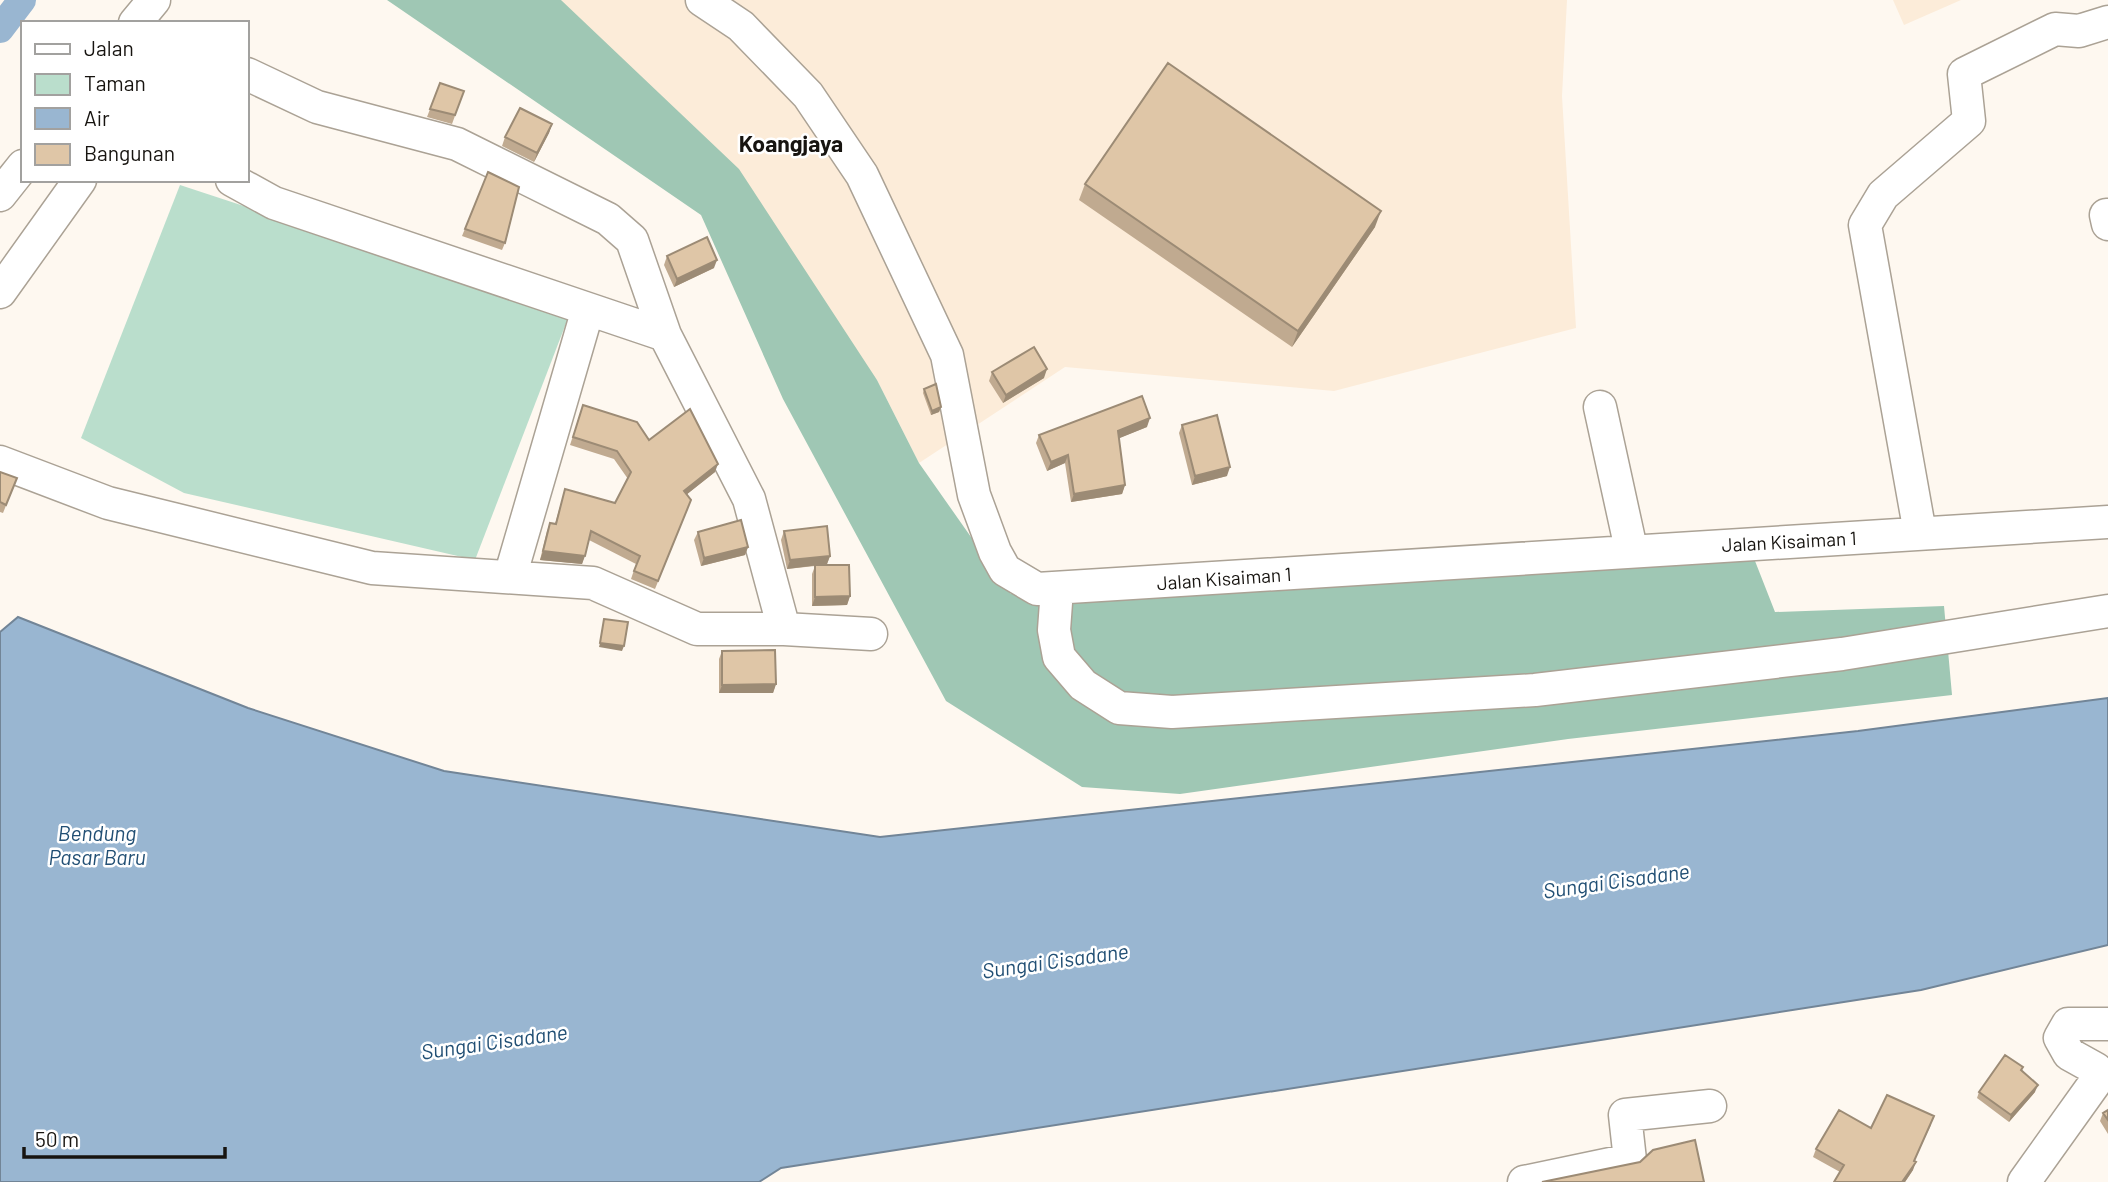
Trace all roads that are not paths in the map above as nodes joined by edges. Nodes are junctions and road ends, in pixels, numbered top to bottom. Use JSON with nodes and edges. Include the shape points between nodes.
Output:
{"nodes":[{"id":1,"x":702,"y":0,"type":"edge"},
{"id":2,"x":2108,"y":22,"type":"edge"},
{"id":3,"x":248,"y":74,"type":"edge"},
{"id":4,"x":21,"y":169,"type":"edge"},
{"id":5,"x":79,"y":182,"type":"edge"},
{"id":6,"x":236,"y":182,"type":"edge"},
{"id":7,"x":0,"y":195,"type":"edge"},
{"id":8,"x":0,"y":292,"type":"edge"},
{"id":9,"x":588,"y":309,"type":"junction"},
{"id":10,"x":665,"y":335,"type":"junction"},
{"id":11,"x":1600,"y":407,"type":"dead end"},
{"id":12,"x":0,"y":462,"type":"edge"},
{"id":13,"x":2108,"y":522,"type":"edge"},
{"id":14,"x":1920,"y":533,"type":"junction"},
{"id":15,"x":1631,"y":549,"type":"junction"},
{"id":16,"x":510,"y":577,"type":"junction"},
{"id":17,"x":1057,"y":589,"type":"junction"},
{"id":18,"x":2108,"y":611,"type":"edge"},
{"id":19,"x":784,"y":629,"type":"junction"},
{"id":20,"x":871,"y":634,"type":"dead end"},
{"id":21,"x":2108,"y":1024,"type":"edge"},
{"id":22,"x":1710,"y":1106,"type":"dead end"},
{"id":23,"x":1524,"y":1182,"type":"edge"},
{"id":24,"x":2024,"y":1182,"type":"edge"}],
"edges":[{"from":1,"to":17,"type":"street","name":"Jalan Kisaiman 1","via":[[741,26],[808,95],[862,175],[947,355],[974,495],[995,552],[1005,570],[1037,589]]},
{"from":2,"to":14,"type":"street","via":[[2079,31],[2055,29],[1964,74],[1969,121],[1883,195],[1865,226]]},
{"from":3,"to":10,"type":"street","via":[[317,107],[457,144],[608,219],[632,240]]},
{"from":4,"to":7,"type":"street"},
{"from":5,"to":8,"type":"street"},
{"from":6,"to":9,"type":"street","via":[[274,202]]},
{"from":9,"to":10,"type":"street"},
{"from":9,"to":16,"type":"street"},
{"from":10,"to":19,"type":"street","via":[[749,499]]},
{"from":11,"to":15,"type":"street"},
{"from":12,"to":16,"type":"street","via":[[108,503],[372,568]]},
{"from":13,"to":14,"type":"street","name":"Jalan Kisaiman 1"},
{"from":14,"to":15,"type":"street","name":"Jalan Kisaiman 1"},
{"from":15,"to":17,"type":"street","name":"Jalan Kisaiman 1"},
{"from":16,"to":19,"type":"street","via":[[593,583],[697,629]]},
{"from":17,"to":18,"type":"street","via":[[1054,631],[1059,657],[1083,685],[1119,708],[1172,712],[1535,690],[1842,654]]},
{"from":19,"to":20,"type":"street"},
{"from":21,"to":24,"type":"street","via":[[2068,1024],[2060,1038],[2069,1054],[2096,1069],[2097,1080]]},
{"from":22,"to":23,"type":"street","via":[[1625,1115],[1630,1160]]}]}
